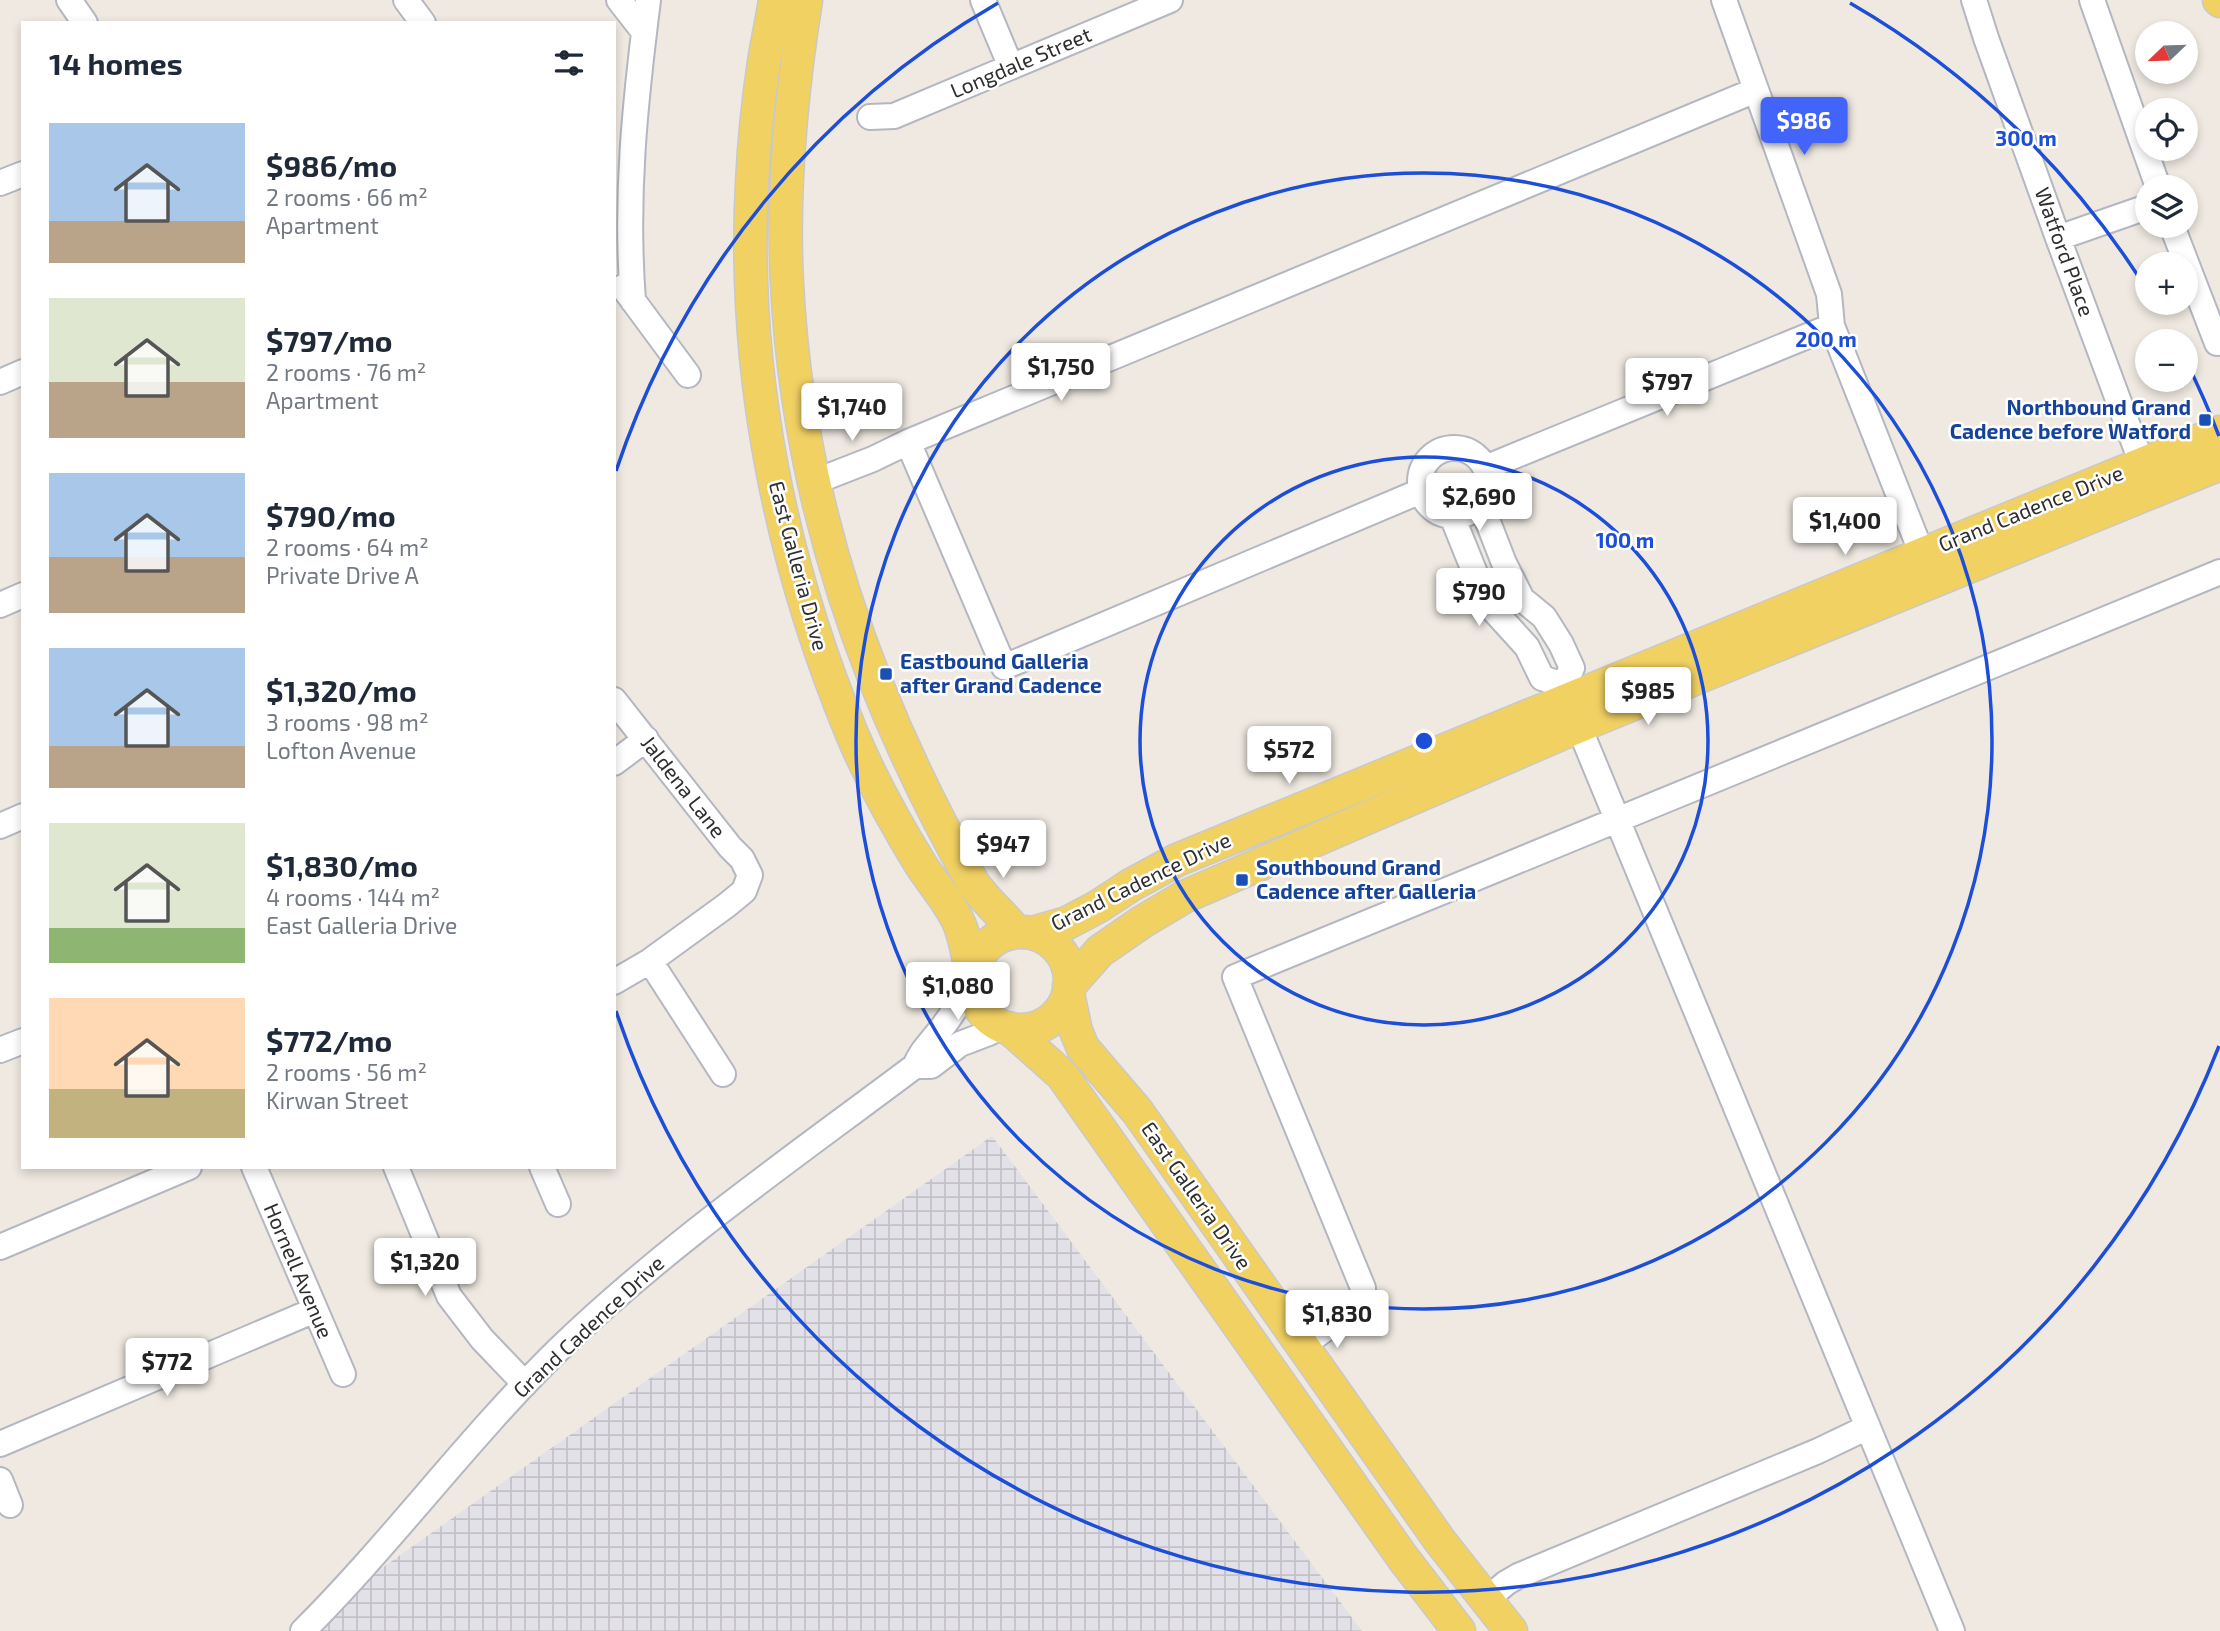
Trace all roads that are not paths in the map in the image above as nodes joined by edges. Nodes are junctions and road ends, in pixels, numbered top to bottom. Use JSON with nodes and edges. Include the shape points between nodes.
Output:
{"nodes":[{"id":1,"x":69,"y":0,"type":"edge"},
{"id":2,"x":406,"y":0,"type":"edge"},
{"id":3,"x":619,"y":0,"type":"edge"},
{"id":4,"x":648,"y":0,"type":"edge"},
{"id":5,"x":775,"y":0,"type":"edge"},
{"id":6,"x":806,"y":0,"type":"edge"},
{"id":7,"x":983,"y":0,"type":"edge"},
{"id":8,"x":1170,"y":0,"type":"edge"},
{"id":9,"x":1724,"y":0,"type":"edge"},
{"id":10,"x":1974,"y":0,"type":"edge"},
{"id":11,"x":2092,"y":0,"type":"edge"},
{"id":12,"x":84,"y":21,"type":"edge"},
{"id":13,"x":422,"y":21,"type":"edge"},
{"id":14,"x":644,"y":32,"type":"junction"},
{"id":15,"x":1011,"y":67,"type":"junction"},
{"id":16,"x":1756,"y":90,"type":"junction"},
{"id":17,"x":870,"y":117,"type":"dead end"},
{"id":18,"x":21,"y":175,"type":"edge"},
{"id":19,"x":2154,"y":175,"type":"edge"},
{"id":20,"x":0,"y":183,"type":"edge"},
{"id":21,"x":2135,"y":211,"type":"edge"},
{"id":22,"x":2058,"y":238,"type":"junction"},
{"id":23,"x":2177,"y":238,"type":"edge"},
{"id":24,"x":616,"y":279,"type":"edge"},
{"id":25,"x":633,"y":301,"type":"junction"},
{"id":26,"x":1832,"y":326,"type":"junction"},
{"id":27,"x":2217,"y":342,"type":"dead end"},
{"id":28,"x":21,"y":373,"type":"edge"},
{"id":29,"x":688,"y":374,"type":"dead end"},
{"id":30,"x":0,"y":382,"type":"edge"},
{"id":31,"x":2220,"y":432,"type":"edge"},
{"id":32,"x":908,"y":442,"type":"junction"},
{"id":33,"x":2142,"y":464,"type":"junction"},
{"id":34,"x":2220,"y":464,"type":"edge"},
{"id":35,"x":1485,"y":468,"type":"junction"},
{"id":36,"x":814,"y":482,"type":"junction"},
{"id":37,"x":1421,"y":491,"type":"junction"},
{"id":38,"x":1481,"y":503,"type":"junction"},
{"id":39,"x":1452,"y":516,"type":"junction"},
{"id":40,"x":1922,"y":554,"type":"junction"},
{"id":41,"x":1504,"y":563,"type":"junction"},
{"id":42,"x":2220,"y":572,"type":"edge"},
{"id":43,"x":1475,"y":575,"type":"junction"},
{"id":44,"x":21,"y":596,"type":"edge"},
{"id":45,"x":0,"y":605,"type":"edge"},
{"id":46,"x":616,"y":702,"type":"edge"},
{"id":47,"x":1570,"y":704,"type":"junction"},
{"id":48,"x":646,"y":738,"type":"junction"},
{"id":49,"x":616,"y":761,"type":"edge"},
{"id":50,"x":21,"y":817,"type":"edge"},
{"id":51,"x":1618,"y":820,"type":"junction"},
{"id":52,"x":0,"y":826,"type":"edge"},
{"id":53,"x":1024,"y":932,"type":"junction"},
{"id":54,"x":650,"y":961,"type":"junction"},
{"id":55,"x":972,"y":977,"type":"junction"},
{"id":56,"x":616,"y":981,"type":"edge"},
{"id":57,"x":1069,"y":990,"type":"junction"},
{"id":58,"x":1005,"y":1027,"type":"junction"},
{"id":59,"x":21,"y":1042,"type":"edge"},
{"id":60,"x":0,"y":1050,"type":"edge"},
{"id":61,"x":915,"y":1066,"type":"junction"},
{"id":62,"x":723,"y":1074,"type":"dead end"},
{"id":63,"x":184,"y":1169,"type":"edge"},
{"id":64,"x":255,"y":1169,"type":"edge"},
{"id":65,"x":397,"y":1169,"type":"edge"},
{"id":66,"x":543,"y":1169,"type":"edge"},
{"id":67,"x":558,"y":1204,"type":"dead end"},
{"id":68,"x":0,"y":1247,"type":"edge"},
{"id":69,"x":316,"y":1310,"type":"junction"},
{"id":70,"x":1302,"y":1346,"type":"junction"},
{"id":71,"x":343,"y":1374,"type":"dead end"},
{"id":72,"x":525,"y":1384,"type":"junction"},
{"id":73,"x":1868,"y":1427,"type":"junction"},
{"id":74,"x":0,"y":1444,"type":"edge"},
{"id":75,"x":0,"y":1480,"type":"edge"},
{"id":76,"x":10,"y":1505,"type":"dead end"},
{"id":77,"x":1485,"y":1601,"type":"junction"},
{"id":78,"x":303,"y":1631,"type":"edge"},
{"id":79,"x":1459,"y":1631,"type":"edge"},
{"id":80,"x":1510,"y":1631,"type":"edge"},
{"id":81,"x":1952,"y":1631,"type":"edge"}],
"edges":[{"from":1,"to":12,"type":"street"},
{"from":2,"to":13,"type":"street"},
{"from":3,"to":14,"type":"street"},
{"from":4,"to":14,"type":"street"},
{"from":5,"to":55,"type":"main road","name":"East Galleria Drive","via":[[755,142],[751,283],[756,365],[777,496],[806,607],[857,747],[902,836],[957,918]]},
{"from":6,"to":36,"type":"main road","name":"East Galleria Drive","via":[[791,116],[786,245],[800,409]]},
{"from":7,"to":15,"type":"street"},
{"from":8,"to":15,"type":"street","name":"Longdale Street"},
{"from":9,"to":16,"type":"street"},
{"from":10,"to":22,"type":"street","name":"Watford Place"},
{"from":11,"to":19,"type":"street"},
{"from":14,"to":25,"type":"street","via":[[631,156]]},
{"from":15,"to":17,"type":"street","name":"Longdale Street","via":[[894,116]]},
{"from":16,"to":26,"type":"street","via":[[1829,294]]},
{"from":16,"to":32,"type":"street"},
{"from":18,"to":20,"type":"street"},
{"from":21,"to":22,"type":"street"},
{"from":22,"to":33,"type":"street","name":"Watford Place"},
{"from":23,"to":27,"type":"street"},
{"from":24,"to":25,"type":"street"},
{"from":25,"to":29,"type":"street"},
{"from":26,"to":35,"type":"street"},
{"from":26,"to":40,"type":"street"},
{"from":28,"to":30,"type":"street"},
{"from":31,"to":33,"type":"main road","name":"Grand Cadence Drive"},
{"from":32,"to":36,"type":"street"},
{"from":32,"to":37,"type":"street","via":[[1003,667]]},
{"from":33,"to":40,"type":"main road","name":"Grand Cadence Drive"},
{"from":34,"to":47,"type":"main road","name":"Grand Cadence Drive"},
{"from":35,"to":37,"type":"street","via":[[1473,453],[1450,447],[1429,458],[1422,468]]},
{"from":35,"to":38,"type":"street","via":[[1488,484]]},
{"from":36,"to":53,"type":"main road","name":"East Galleria Drive","via":[[846,604],[881,700],[968,875],[981,895]]},
{"from":37,"to":39,"type":"street","via":[[1433,509]]},
{"from":38,"to":39,"type":"street","via":[[1473,511]]},
{"from":38,"to":41,"type":"street"},
{"from":39,"to":43,"type":"street"},
{"from":40,"to":47,"type":"main road","name":"Grand Cadence Drive"},
{"from":41,"to":43,"type":"street"},
{"from":41,"to":47,"type":"street","via":[[1522,598],[1544,617],[1561,643],[1572,668]]},
{"from":42,"to":51,"type":"street"},
{"from":43,"to":47,"type":"street","via":[[1488,603],[1527,647],[1542,678]]},
{"from":44,"to":45,"type":"street"},
{"from":46,"to":48,"type":"street","name":"Jaldena Lane"},
{"from":47,"to":51,"type":"street"},
{"from":47,"to":53,"type":"main road","name":"Grand Cadence Drive","via":[[1177,860],[1067,923]]},
{"from":47,"to":57,"type":"main road","name":"Grand Cadence Drive","via":[[1184,897],[1100,951]]},
{"from":48,"to":49,"type":"street"},
{"from":48,"to":54,"type":"street","name":"Jaldena Lane","via":[[750,875],[744,891]]},
{"from":50,"to":52,"type":"street"},
{"from":51,"to":70,"type":"street","via":[[1235,977],[1363,1288],[1355,1307]]},
{"from":51,"to":73,"type":"street"},
{"from":53,"to":55,"type":"main road","via":[[1001,935],[987,944],[977,957]]},
{"from":53,"to":57,"type":"main road","via":[[1045,938],[1065,958]]},
{"from":54,"to":56,"type":"street"},
{"from":54,"to":62,"type":"street"},
{"from":55,"to":58,"type":"main road","via":[[979,1007]]},
{"from":55,"to":61,"type":"street","name":"Grand Cadence Drive","via":[[956,1009],[920,1053]]},
{"from":57,"to":58,"type":"main road","via":[[1052,1019],[1024,1030]]},
{"from":57,"to":70,"type":"main road","name":"East Galleria Drive","via":[[1076,1031],[1088,1054],[1138,1111]]},
{"from":58,"to":61,"type":"street","name":"Grand Cadence Drive","via":[[960,1044],[930,1066]]},
{"from":58,"to":79,"type":"main road","name":"East Galleria Drive","via":[[1062,1075]]},
{"from":59,"to":60,"type":"street"},
{"from":61,"to":72,"type":"street","name":"Grand Cadence Drive","via":[[672,1249]]},
{"from":63,"to":68,"type":"street"},
{"from":64,"to":69,"type":"street","name":"Hornell Avenue"},
{"from":65,"to":72,"type":"street","via":[[449,1296]]},
{"from":66,"to":67,"type":"street"},
{"from":69,"to":71,"type":"street","name":"Hornell Avenue"},
{"from":69,"to":74,"type":"street"},
{"from":70,"to":77,"type":"main road","name":"East Galleria Drive"},
{"from":72,"to":78,"type":"street","name":"Grand Cadence Drive"},
{"from":73,"to":77,"type":"street","via":[[1518,1576]]},
{"from":73,"to":81,"type":"street"},
{"from":75,"to":76,"type":"street"},
{"from":77,"to":80,"type":"main road","name":"East Galleria Drive"}]}
